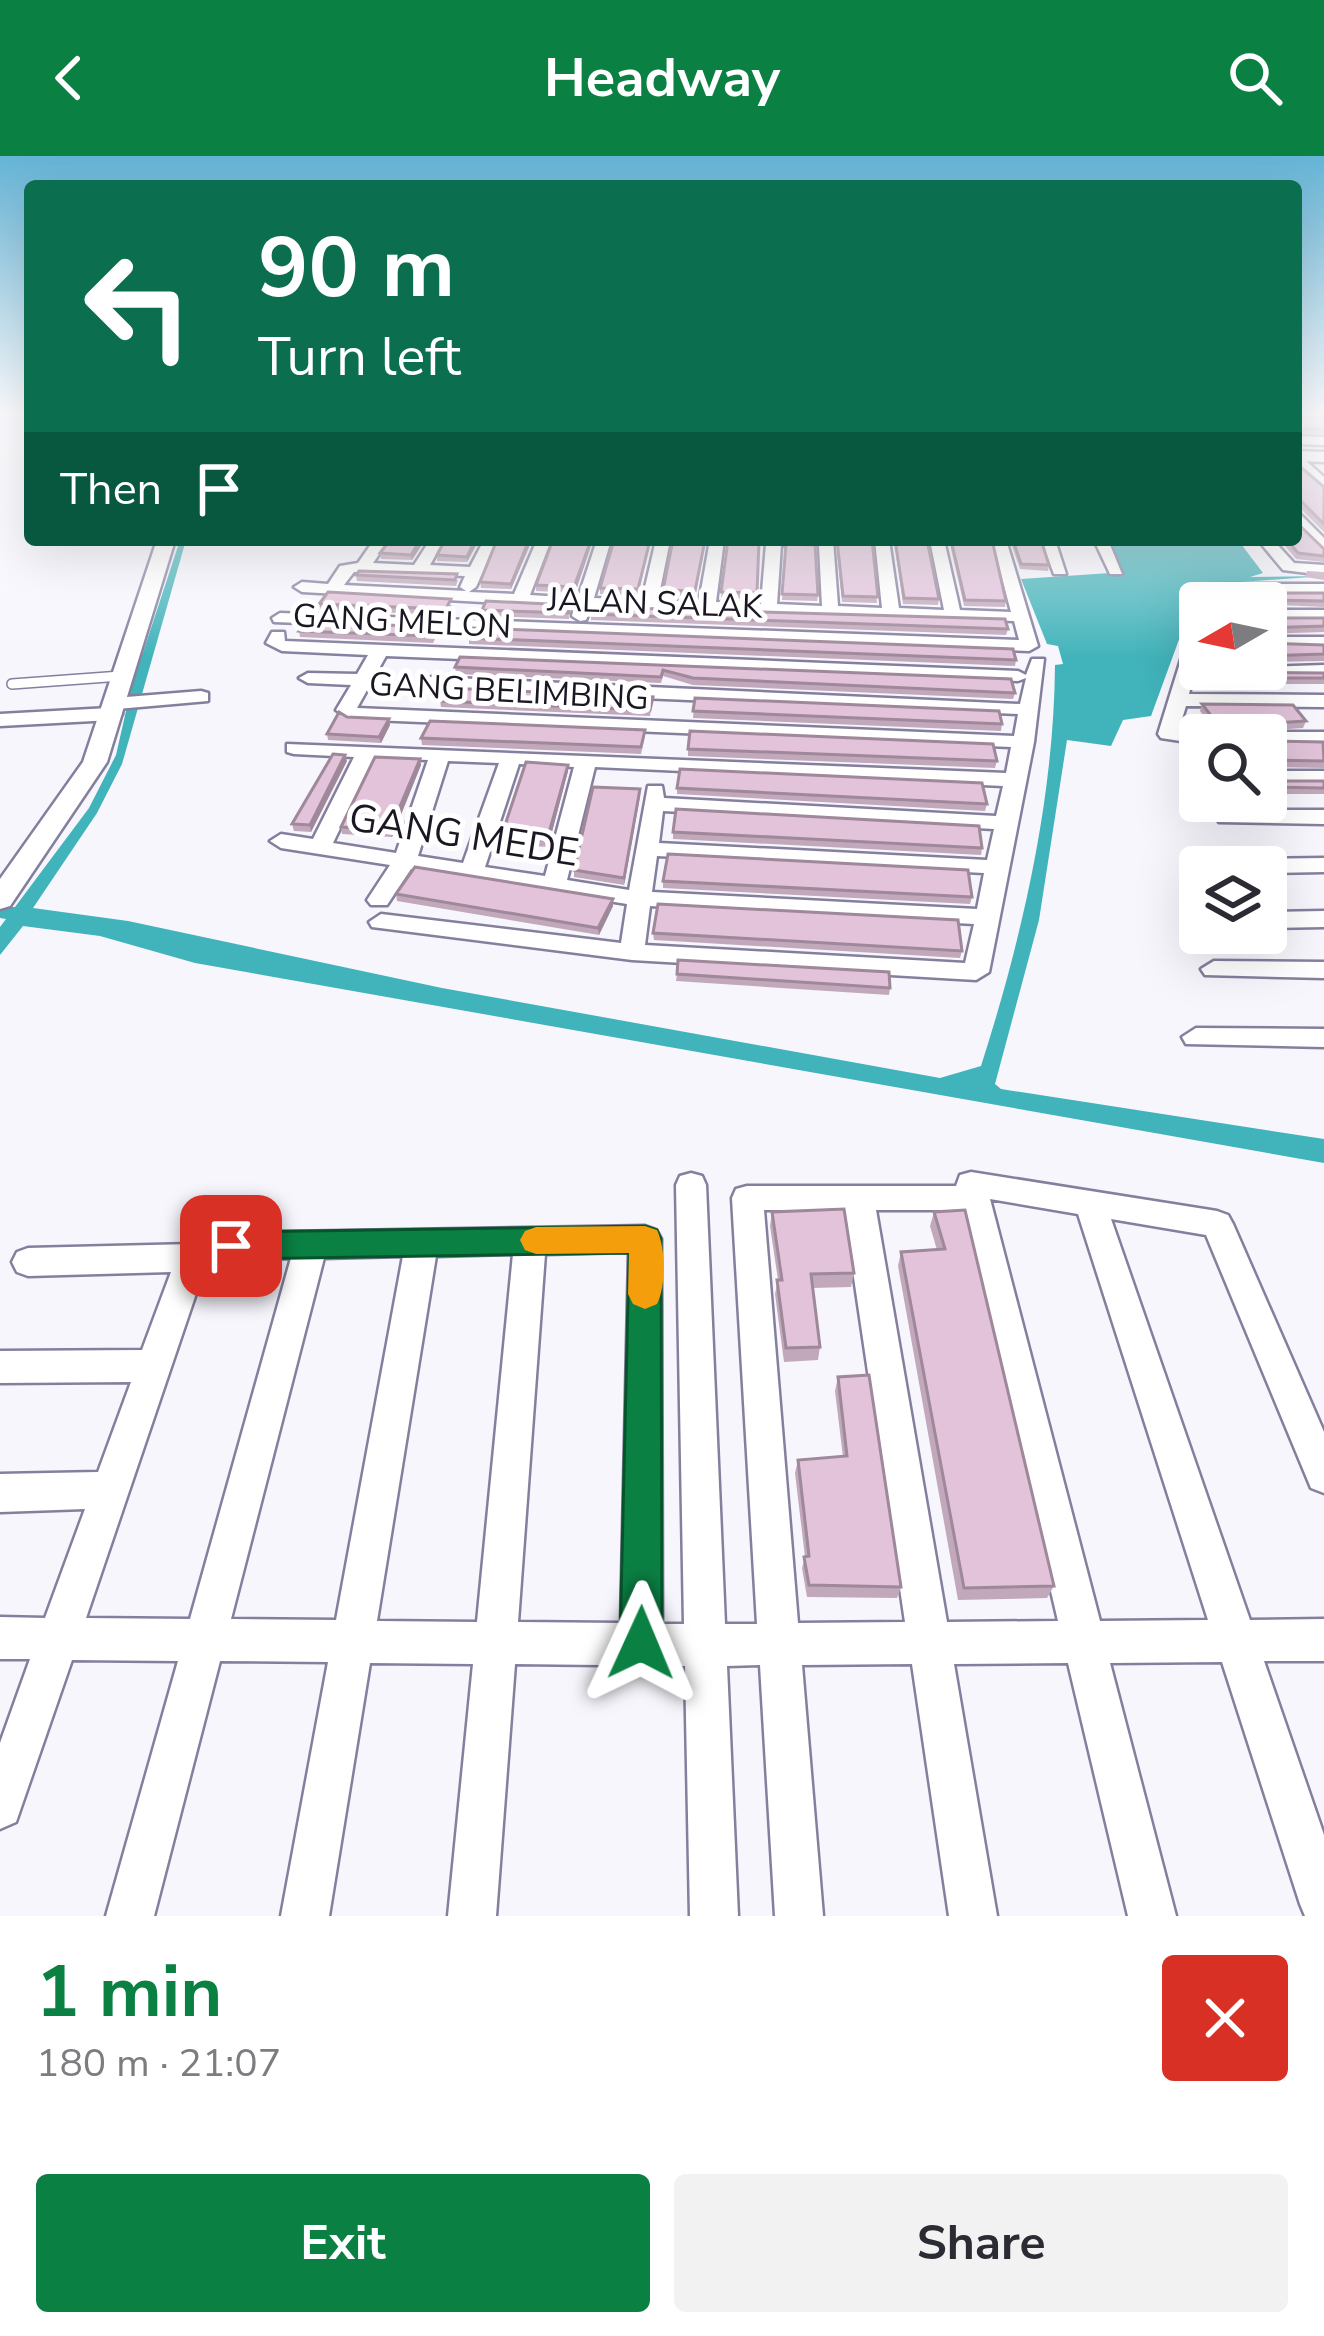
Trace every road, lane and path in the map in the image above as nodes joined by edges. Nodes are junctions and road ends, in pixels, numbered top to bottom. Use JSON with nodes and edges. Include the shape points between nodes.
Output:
{"nodes":[{"id":1,"x":1302,"y":521,"type":"edge"},
{"id":2,"x":164,"y":546,"type":"edge"},
{"id":3,"x":378,"y":546,"type":"edge"},
{"id":4,"x":433,"y":546,"type":"edge"},
{"id":5,"x":488,"y":546,"type":"edge"},
{"id":6,"x":542,"y":546,"type":"edge"},
{"id":7,"x":602,"y":546,"type":"edge"},
{"id":8,"x":662,"y":546,"type":"edge"},
{"id":9,"x":715,"y":546,"type":"edge"},
{"id":10,"x":772,"y":546,"type":"edge"},
{"id":11,"x":826,"y":546,"type":"edge"},
{"id":12,"x":882,"y":546,"type":"edge"},
{"id":13,"x":938,"y":546,"type":"edge"},
{"id":14,"x":1001,"y":546,"type":"edge"},
{"id":15,"x":1050,"y":546,"type":"edge"},
{"id":16,"x":1104,"y":546,"type":"edge"},
{"id":17,"x":1270,"y":546,"type":"edge"},
{"id":18,"x":1324,"y":547,"type":"edge"},
{"id":19,"x":363,"y":567,"type":"junction"},
{"id":20,"x":419,"y":570,"type":"junction"},
{"id":21,"x":1324,"y":570,"type":"edge"},
{"id":22,"x":1060,"y":571,"type":"dead end"},
{"id":23,"x":1116,"y":571,"type":"dead end"},
{"id":24,"x":476,"y":572,"type":"junction"},
{"id":25,"x":302,"y":587,"type":"dead end"},
{"id":26,"x":333,"y":589,"type":"junction"},
{"id":27,"x":1287,"y":589,"type":"edge"},
{"id":28,"x":1324,"y":589,"type":"edge"},
{"id":29,"x":464,"y":596,"type":"junction"},
{"id":30,"x":520,"y":600,"type":"junction"},
{"id":31,"x":584,"y":603,"type":"junction"},
{"id":32,"x":649,"y":605,"type":"junction"},
{"id":33,"x":707,"y":606,"type":"junction"},
{"id":34,"x":769,"y":608,"type":"junction"},
{"id":35,"x":830,"y":609,"type":"junction"},
{"id":36,"x":891,"y":612,"type":"junction"},
{"id":37,"x":953,"y":615,"type":"junction"},
{"id":38,"x":1287,"y":615,"type":"edge"},
{"id":39,"x":1324,"y":615,"type":"edge"},
{"id":40,"x":1011,"y":617,"type":"dead end"},
{"id":41,"x":279,"y":627,"type":"joint"},
{"id":42,"x":576,"y":630,"type":"junction"},
{"id":43,"x":683,"y":634,"type":"junction"},
{"id":44,"x":1287,"y":642,"type":"edge"},
{"id":45,"x":1324,"y":642,"type":"edge"},
{"id":46,"x":448,"y":646,"type":"junction"},
{"id":47,"x":380,"y":650,"type":"junction"},
{"id":48,"x":1034,"y":654,"type":"junction"},
{"id":49,"x":677,"y":663,"type":"junction"},
{"id":50,"x":1287,"y":670,"type":"edge"},
{"id":51,"x":1324,"y":670,"type":"edge"},
{"id":52,"x":121,"y":676,"type":"junction"},
{"id":53,"x":1018,"y":676,"type":"dead end"},
{"id":54,"x":308,"y":678,"type":"dead end"},
{"id":55,"x":363,"y":680,"type":"junction"},
{"id":56,"x":430,"y":683,"type":"junction"},
{"id":57,"x":11,"y":684,"type":"dead end"},
{"id":58,"x":1183,"y":690,"type":"edge"},
{"id":59,"x":672,"y":694,"type":"junction"},
{"id":60,"x":201,"y":697,"type":"dead end"},
{"id":61,"x":1180,"y":700,"type":"junction"},
{"id":62,"x":1324,"y":701,"type":"edge"},
{"id":63,"x":116,"y":707,"type":"junction"},
{"id":64,"x":1017,"y":709,"type":"dead end"},
{"id":65,"x":415,"y":715,"type":"junction"},
{"id":66,"x":0,"y":720,"type":"edge"},
{"id":67,"x":666,"y":727,"type":"junction"},
{"id":68,"x":1179,"y":735,"type":"edge"},
{"id":69,"x":1287,"y":738,"type":"edge"},
{"id":70,"x":1324,"y":738,"type":"edge"},
{"id":71,"x":1024,"y":742,"type":"junction"},
{"id":72,"x":293,"y":748,"type":"dead end"},
{"id":73,"x":368,"y":751,"type":"junction"},
{"id":74,"x":396,"y":752,"type":"junction"},
{"id":75,"x":440,"y":754,"type":"junction"},
{"id":76,"x":511,"y":758,"type":"junction"},
{"id":77,"x":586,"y":761,"type":"junction"},
{"id":78,"x":660,"y":765,"type":"junction"},
{"id":79,"x":1287,"y":777,"type":"edge"},
{"id":80,"x":1324,"y":777,"type":"edge"},
{"id":81,"x":1016,"y":780,"type":"junction"},
{"id":82,"x":653,"y":804,"type":"junction"},
{"id":83,"x":1287,"y":817,"type":"edge"},
{"id":84,"x":1324,"y":817,"type":"edge"},
{"id":85,"x":1004,"y":823,"type":"junction"},
{"id":86,"x":281,"y":841,"type":"dead end"},
{"id":87,"x":320,"y":847,"type":"junction"},
{"id":88,"x":645,"y":849,"type":"junction"},
{"id":89,"x":405,"y":860,"type":"junction"},
{"id":90,"x":1287,"y":865,"type":"edge"},
{"id":91,"x":1324,"y":865,"type":"edge"},
{"id":92,"x":997,"y":867,"type":"junction"},
{"id":93,"x":472,"y":872,"type":"junction"},
{"id":94,"x":554,"y":885,"type":"junction"},
{"id":95,"x":636,"y":898,"type":"junction"},
{"id":96,"x":0,"y":900,"type":"edge"},
{"id":97,"x":985,"y":917,"type":"junction"},
{"id":98,"x":1324,"y":919,"type":"edge"},
{"id":99,"x":1287,"y":920,"type":"edge"},
{"id":100,"x":632,"y":952,"type":"junction"},
{"id":101,"x":1214,"y":969,"type":"dead end"},
{"id":102,"x":1324,"y":970,"type":"edge"},
{"id":103,"x":1196,"y":1037,"type":"dead end"},
{"id":104,"x":1324,"y":1038,"type":"edge"},
{"id":105,"x":691,"y":1185,"type":"dead end"},
{"id":106,"x":858,"y":1198,"type":"junction"},
{"id":107,"x":975,"y":1198,"type":"junction"},
{"id":108,"x":1090,"y":1204,"type":"junction"},
{"id":109,"x":530,"y":1240,"type":"junction"},
{"id":110,"x":422,"y":1242,"type":"junction"},
{"id":111,"x":311,"y":1245,"type":"junction"},
{"id":112,"x":192,"y":1258,"type":"junction"},
{"id":113,"x":28,"y":1262,"type":"dead end"},
{"id":114,"x":154,"y":1366,"type":"junction"},
{"id":115,"x":0,"y":1367,"type":"edge"},
{"id":116,"x":1324,"y":1475,"type":"edge"},
{"id":117,"x":110,"y":1490,"type":"junction"},
{"id":118,"x":0,"y":1492,"type":"edge"},
{"id":119,"x":0,"y":1638,"type":"edge"},
{"id":120,"x":58,"y":1639,"type":"junction"},
{"id":121,"x":205,"y":1640,"type":"junction"},
{"id":122,"x":352,"y":1640,"type":"junction"},
{"id":123,"x":1324,"y":1640,"type":"edge"},
{"id":124,"x":1236,"y":1641,"type":"junction"},
{"id":125,"x":494,"y":1642,"type":"junction"},
{"id":126,"x":1084,"y":1642,"type":"junction"},
{"id":127,"x":641,"y":1643,"type":"junction"},
{"id":128,"x":929,"y":1643,"type":"junction"},
{"id":129,"x":781,"y":1644,"type":"junction"},
{"id":130,"x":706,"y":1645,"type":"junction"},
{"id":131,"x":0,"y":1806,"type":"edge"},
{"id":132,"x":1324,"y":1904,"type":"edge"},
{"id":133,"x":130,"y":1916,"type":"edge"},
{"id":134,"x":304,"y":1916,"type":"edge"},
{"id":135,"x":472,"y":1916,"type":"edge"},
{"id":136,"x":714,"y":1916,"type":"edge"},
{"id":137,"x":800,"y":1916,"type":"edge"},
{"id":138,"x":973,"y":1916,"type":"edge"},
{"id":139,"x":1152,"y":1916,"type":"edge"}],
"edges":[{"from":1,"to":18,"type":"street"},
{"from":2,"to":52,"type":"street"},
{"from":3,"to":19,"type":"street"},
{"from":4,"to":20,"type":"street"},
{"from":5,"to":24,"type":"street"},
{"from":6,"to":30,"type":"street"},
{"from":7,"to":31,"type":"street"},
{"from":8,"to":32,"type":"street"},
{"from":9,"to":33,"type":"street"},
{"from":10,"to":34,"type":"street"},
{"from":11,"to":35,"type":"street"},
{"from":12,"to":36,"type":"street"},
{"from":13,"to":37,"type":"street"},
{"from":14,"to":48,"type":"street"},
{"from":15,"to":22,"type":"street"},
{"from":16,"to":23,"type":"street"},
{"from":17,"to":21,"type":"street","via":[[1288,567]]},
{"from":19,"to":20,"type":"street"},
{"from":19,"to":26,"type":"street","via":[[346,569]]},
{"from":20,"to":24,"type":"street"},
{"from":24,"to":29,"type":"street"},
{"from":25,"to":26,"type":"street"},
{"from":26,"to":29,"type":"street"},
{"from":27,"to":28,"type":"street"},
{"from":29,"to":30,"type":"street"},
{"from":30,"to":31,"type":"street"},
{"from":31,"to":32,"type":"street"},
{"from":31,"to":42,"type":"street"},
{"from":32,"to":33,"type":"street"},
{"from":33,"to":34,"type":"street"},
{"from":34,"to":35,"type":"street"},
{"from":35,"to":36,"type":"street"},
{"from":36,"to":37,"type":"street"},
{"from":37,"to":40,"type":"street"},
{"from":38,"to":39,"type":"street"},
{"from":41,"to":42,"type":"street","name":"JALAN SALAK"},
{"from":41,"to":47,"type":"street","name":"GANG MELON","via":[[275,643],[282,646]]},
{"from":42,"to":43,"type":"street","name":"JALAN SALAK"},
{"from":43,"to":48,"type":"street","name":"JALAN SALAK"},
{"from":43,"to":49,"type":"street"},
{"from":44,"to":45,"type":"street"},
{"from":46,"to":47,"type":"street","name":"GANG MELON"},
{"from":46,"to":49,"type":"street","name":"GANG MELON"},
{"from":46,"to":56,"type":"street"},
{"from":47,"to":55,"type":"street","name":"GANG BELIMBING"},
{"from":48,"to":71,"type":"street"},
{"from":49,"to":53,"type":"street","name":"GANG MELON"},
{"from":49,"to":59,"type":"street"},
{"from":50,"to":51,"type":"street"},
{"from":52,"to":57,"type":"lane"},
{"from":52,"to":63,"type":"street"},
{"from":54,"to":55,"type":"street"},
{"from":55,"to":65,"type":"street","name":"GANG BELIMBING","via":[[349,713]]},
{"from":56,"to":59,"type":"street"},
{"from":56,"to":65,"type":"street"},
{"from":58,"to":61,"type":"street"},
{"from":59,"to":64,"type":"street"},
{"from":59,"to":67,"type":"street"},
{"from":60,"to":63,"type":"street"},
{"from":61,"to":62,"type":"street"},
{"from":61,"to":68,"type":"street","via":[[1168,734]]},
{"from":63,"to":66,"type":"street"},
{"from":63,"to":96,"type":"street","via":[[95,762]]},
{"from":65,"to":67,"type":"street","name":"GANG BELIMBING"},
{"from":65,"to":74,"type":"street"},
{"from":67,"to":71,"type":"street","name":"GANG BELIMBING"},
{"from":67,"to":78,"type":"street"},
{"from":69,"to":70,"type":"street"},
{"from":71,"to":81,"type":"street"},
{"from":72,"to":73,"type":"street"},
{"from":73,"to":74,"type":"street"},
{"from":73,"to":87,"type":"street"},
{"from":74,"to":75,"type":"street"},
{"from":75,"to":76,"type":"street"},
{"from":75,"to":89,"type":"street"},
{"from":76,"to":77,"type":"street"},
{"from":76,"to":93,"type":"street"},
{"from":77,"to":78,"type":"street"},
{"from":77,"to":94,"type":"street"},
{"from":78,"to":81,"type":"street"},
{"from":78,"to":82,"type":"street"},
{"from":79,"to":80,"type":"street"},
{"from":81,"to":85,"type":"street"},
{"from":82,"to":85,"type":"street"},
{"from":82,"to":88,"type":"street"},
{"from":83,"to":84,"type":"street"},
{"from":85,"to":92,"type":"street"},
{"from":86,"to":87,"type":"street","name":"GANG MEDE"},
{"from":87,"to":89,"type":"street","name":"GANG MEDE"},
{"from":88,"to":92,"type":"street"},
{"from":88,"to":95,"type":"street"},
{"from":89,"to":93,"type":"street","name":"GANG MEDE"},
{"from":89,"to":100,"type":"street","via":[[380,911]]},
{"from":90,"to":91,"type":"street"},
{"from":92,"to":97,"type":"street"},
{"from":93,"to":94,"type":"street","name":"GANG MEDE"},
{"from":94,"to":95,"type":"street","name":"GANG MEDE"},
{"from":95,"to":97,"type":"street","name":"GANG MEDE"},
{"from":95,"to":100,"type":"street"},
{"from":97,"to":100,"type":"street","via":[[976,973]]},
{"from":98,"to":99,"type":"street"},
{"from":101,"to":102,"type":"street"},
{"from":103,"to":104,"type":"street"},
{"from":105,"to":130,"type":"street"},
{"from":106,"to":107,"type":"street"},
{"from":106,"to":128,"type":"street"},
{"from":106,"to":129,"type":"street","via":[[747,1198]]},
{"from":107,"to":108,"type":"street","via":[[971,1184]]},
{"from":107,"to":126,"type":"street"},
{"from":108,"to":116,"type":"street","via":[[1217,1224]]},
{"from":108,"to":124,"type":"street"},
{"from":109,"to":110,"type":"street"},
{"from":109,"to":125,"type":"street"},
{"from":109,"to":127,"type":"street","via":[[645,1239]]},
{"from":110,"to":111,"type":"street"},
{"from":110,"to":122,"type":"street"},
{"from":111,"to":112,"type":"street","via":[[231,1246]]},
{"from":111,"to":121,"type":"street"},
{"from":112,"to":113,"type":"street"},
{"from":112,"to":114,"type":"street"},
{"from":114,"to":115,"type":"street"},
{"from":114,"to":117,"type":"street"},
{"from":117,"to":118,"type":"street"},
{"from":117,"to":120,"type":"street"},
{"from":119,"to":120,"type":"street"},
{"from":120,"to":121,"type":"street"},
{"from":120,"to":131,"type":"street"},
{"from":121,"to":122,"type":"street"},
{"from":121,"to":133,"type":"street"},
{"from":122,"to":125,"type":"street"},
{"from":122,"to":134,"type":"street"},
{"from":123,"to":124,"type":"street"},
{"from":124,"to":126,"type":"street"},
{"from":124,"to":132,"type":"street"},
{"from":125,"to":127,"type":"street"},
{"from":125,"to":135,"type":"street"},
{"from":126,"to":128,"type":"street"},
{"from":126,"to":139,"type":"street"},
{"from":127,"to":130,"type":"street"},
{"from":128,"to":129,"type":"street"},
{"from":128,"to":138,"type":"street"},
{"from":129,"to":130,"type":"street"},
{"from":129,"to":137,"type":"street"},
{"from":130,"to":136,"type":"street"}]}
